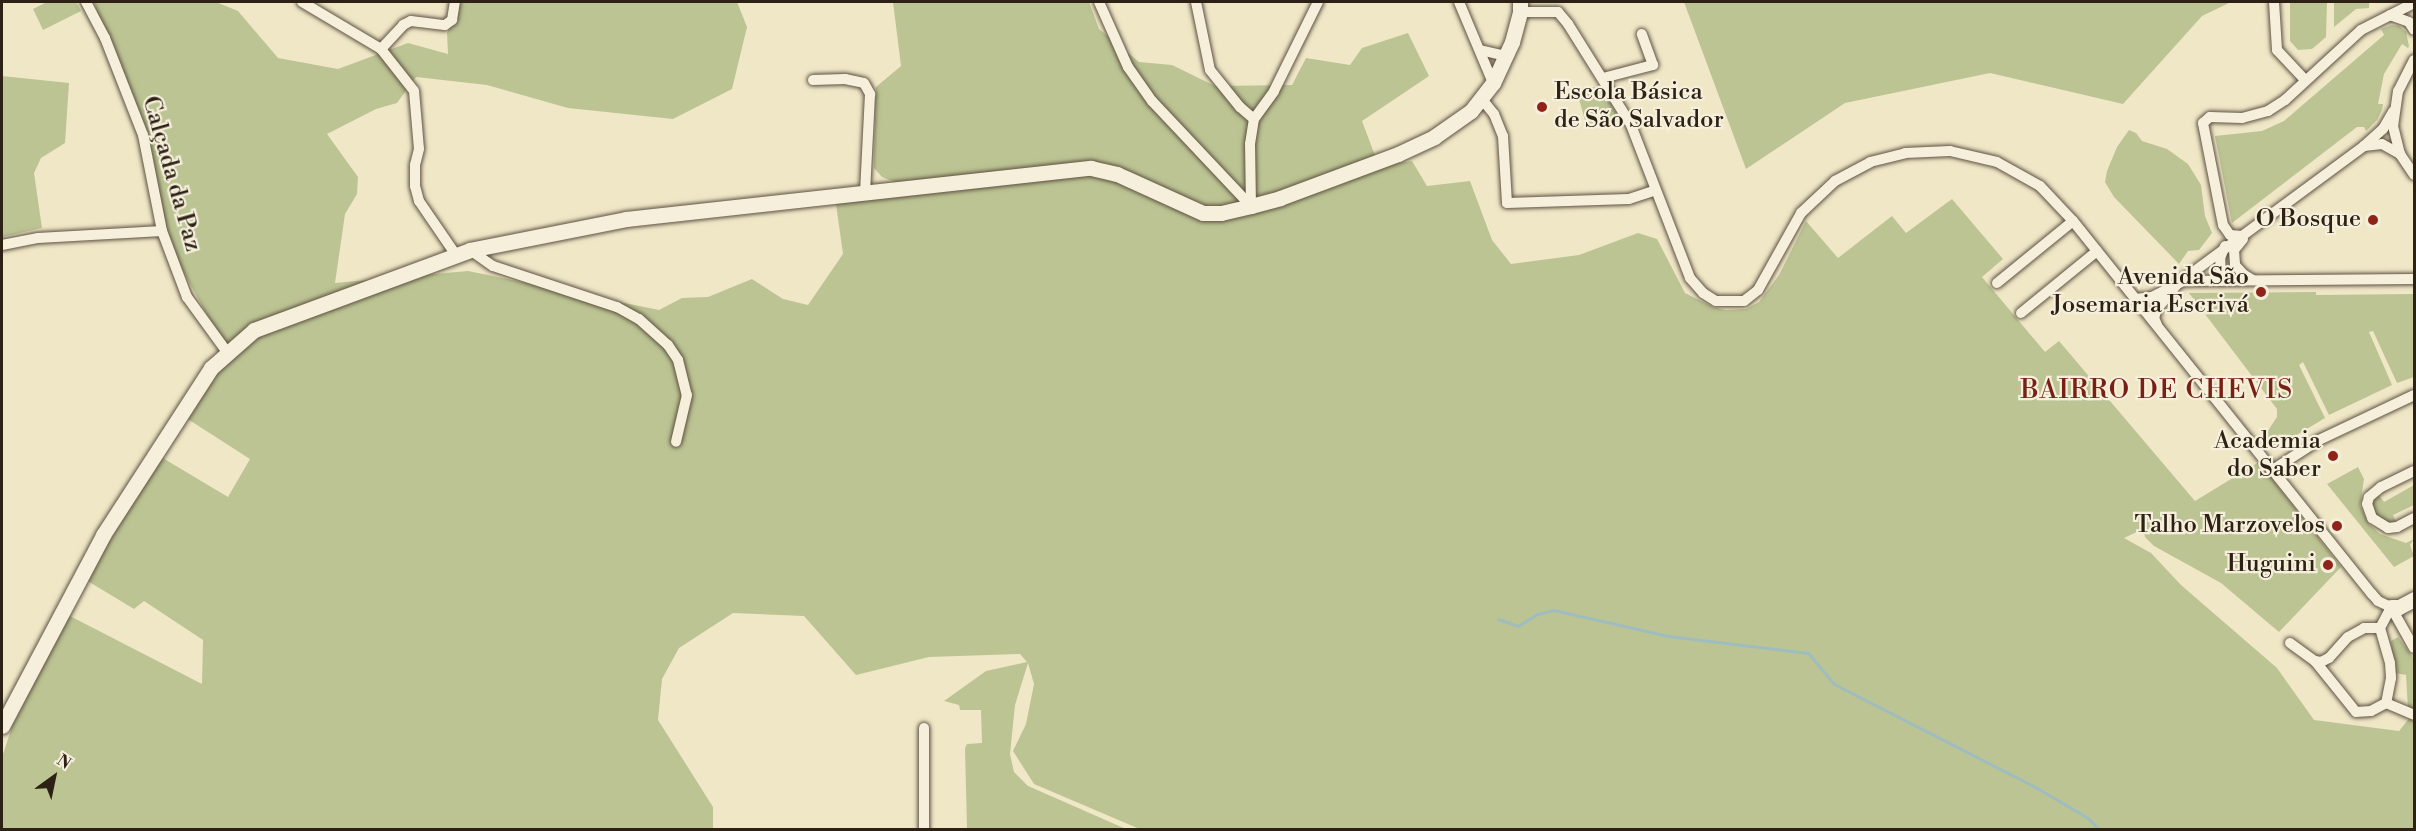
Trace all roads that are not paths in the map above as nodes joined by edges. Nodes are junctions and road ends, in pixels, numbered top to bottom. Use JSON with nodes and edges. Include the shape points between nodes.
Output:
{"nodes":[{"id":1,"x":86,"y":2,"type":"edge"},
{"id":2,"x":302,"y":2,"type":"edge"},
{"id":3,"x":455,"y":2,"type":"edge"},
{"id":4,"x":1100,"y":2,"type":"edge"},
{"id":5,"x":1196,"y":2,"type":"edge"},
{"id":6,"x":1318,"y":2,"type":"edge"},
{"id":7,"x":1459,"y":2,"type":"edge"},
{"id":8,"x":2274,"y":2,"type":"edge"},
{"id":9,"x":2415,"y":3,"type":"edge"},
{"id":10,"x":1520,"y":7,"type":"edge"},
{"id":11,"x":2390,"y":15,"type":"junction"},
{"id":12,"x":2415,"y":30,"type":"edge"},
{"id":13,"x":1642,"y":34,"type":"dead end"},
{"id":14,"x":381,"y":49,"type":"junction"},
{"id":15,"x":1480,"y":50,"type":"junction"},
{"id":16,"x":1506,"y":56,"type":"junction"},
{"id":17,"x":2415,"y":60,"type":"edge"},
{"id":18,"x":1603,"y":78,"type":"junction"},
{"id":19,"x":813,"y":80,"type":"dead end"},
{"id":20,"x":2306,"y":81,"type":"junction"},
{"id":21,"x":1493,"y":83,"type":"junction"},
{"id":22,"x":1481,"y":98,"type":"junction"},
{"id":23,"x":2393,"y":112,"type":"junction"},
{"id":24,"x":1254,"y":119,"type":"junction"},
{"id":25,"x":2396,"y":139,"type":"junction"},
{"id":26,"x":2364,"y":146,"type":"junction"},
{"id":27,"x":2400,"y":154,"type":"junction"},
{"id":28,"x":2415,"y":175,"type":"edge"},
{"id":29,"x":1656,"y":190,"type":"junction"},
{"id":30,"x":865,"y":193,"type":"junction"},
{"id":31,"x":1251,"y":206,"type":"junction"},
{"id":32,"x":2073,"y":221,"type":"junction"},
{"id":33,"x":2223,"y":225,"type":"junction"},
{"id":34,"x":162,"y":231,"type":"junction"},
{"id":35,"x":2244,"y":235,"type":"junction"},
{"id":36,"x":2,"y":245,"type":"edge"},
{"id":37,"x":2225,"y":246,"type":"junction"},
{"id":38,"x":2097,"y":251,"type":"junction"},
{"id":39,"x":463,"y":253,"type":"junction"},
{"id":40,"x":2415,"y":279,"type":"edge"},
{"id":41,"x":2221,"y":281,"type":"junction"},
{"id":42,"x":2256,"y":282,"type":"junction"},
{"id":43,"x":1997,"y":283,"type":"dead end"},
{"id":44,"x":2177,"y":284,"type":"junction"},
{"id":45,"x":2136,"y":299,"type":"junction"},
{"id":46,"x":2021,"y":313,"type":"dead end"},
{"id":47,"x":2157,"y":326,"type":"junction"},
{"id":48,"x":227,"y":352,"type":"junction"},
{"id":49,"x":2415,"y":395,"type":"edge"},
{"id":50,"x":676,"y":442,"type":"dead end"},
{"id":51,"x":2271,"y":471,"type":"junction"},
{"id":52,"x":2415,"y":471,"type":"edge"},
{"id":53,"x":2415,"y":518,"type":"edge"},
{"id":54,"x":2415,"y":599,"type":"edge"},
{"id":55,"x":2391,"y":607,"type":"junction"},
{"id":56,"x":2380,"y":628,"type":"junction"},
{"id":57,"x":2290,"y":643,"type":"dead end"},
{"id":58,"x":2415,"y":648,"type":"edge"},
{"id":59,"x":2315,"y":661,"type":"junction"},
{"id":60,"x":2386,"y":703,"type":"junction"},
{"id":61,"x":2415,"y":715,"type":"edge"},
{"id":62,"x":2,"y":726,"type":"edge"},
{"id":63,"x":924,"y":728,"type":"dead end"},
{"id":64,"x":924,"y":830,"type":"edge"}],
"edges":[{"from":1,"to":34,"type":"street","name":"Calçada da Paz","via":[[105,38],[143,135]]},
{"from":2,"to":14,"type":"street"},
{"from":3,"to":14,"type":"street","via":[[452,20],[445,25],[411,21]]},
{"from":4,"to":31,"type":"street","via":[[1128,67],[1152,101]]},
{"from":5,"to":24,"type":"street","via":[[1210,70]]},
{"from":6,"to":24,"type":"street","via":[[1274,92]]},
{"from":7,"to":15,"type":"street"},
{"from":8,"to":20,"type":"street","via":[[2277,50]]},
{"from":9,"to":11,"type":"street"},
{"from":10,"to":16,"type":"street"},
{"from":10,"to":18,"type":"street","via":[[1558,12]]},
{"from":11,"to":12,"type":"street","via":[[2409,22]]},
{"from":11,"to":20,"type":"street","via":[[2361,30]]},
{"from":13,"to":18,"type":"street","via":[[1653,64]]},
{"from":14,"to":39,"type":"street","via":[[414,91],[419,149],[415,186],[419,201]]},
{"from":15,"to":16,"type":"street"},
{"from":15,"to":21,"type":"street"},
{"from":16,"to":21,"type":"street"},
{"from":17,"to":23,"type":"street","via":[[2398,91]]},
{"from":18,"to":29,"type":"street","via":[[1631,125]]},
{"from":19,"to":30,"type":"street","via":[[864,83],[870,94]]},
{"from":20,"to":33,"type":"street","via":[[2268,111],[2242,118],[2210,117],[2203,123]]},
{"from":21,"to":22,"type":"street"},
{"from":22,"to":29,"type":"street","via":[[1494,114],[1503,136],[1507,202],[1629,199]]},
{"from":22,"to":31,"type":"street","via":[[1471,111],[1434,137],[1398,154]]},
{"from":23,"to":25,"type":"street"},
{"from":23,"to":26,"type":"street","via":[[2383,129]]},
{"from":24,"to":31,"type":"street","via":[[1250,144]]},
{"from":25,"to":26,"type":"street"},
{"from":25,"to":27,"type":"street"},
{"from":26,"to":27,"type":"street","via":[[2382,144]]},
{"from":26,"to":35,"type":"street"},
{"from":27,"to":28,"type":"street"},
{"from":29,"to":32,"type":"street","via":[[1690,278],[1716,301],[1744,301],[1758,290],[1801,213],[1835,181],[1890,156],[1927,150],[1971,154],[1997,162],[2040,186]]},
{"from":30,"to":31,"type":"street","via":[[1091,168],[1117,174],[1203,213]]},
{"from":30,"to":39,"type":"street","via":[[626,219]]},
{"from":32,"to":38,"type":"street"},
{"from":32,"to":43,"type":"street"},
{"from":33,"to":35,"type":"street","via":[[2230,235]]},
{"from":33,"to":37,"type":"street","via":[[2221,248]]},
{"from":34,"to":36,"type":"street","via":[[38,238]]},
{"from":34,"to":48,"type":"street","name":"Calçada da Paz","via":[[187,297]]},
{"from":35,"to":37,"type":"street"},
{"from":35,"to":42,"type":"street","via":[[2234,250],[2235,265]]},
{"from":37,"to":41,"type":"street","via":[[2220,258]]},
{"from":37,"to":44,"type":"street"},
{"from":38,"to":45,"type":"street"},
{"from":38,"to":46,"type":"street"},
{"from":39,"to":48,"type":"street","via":[[254,330]]},
{"from":39,"to":50,"type":"street","via":[[616,307],[639,319],[668,345],[678,360],[687,395]]},
{"from":40,"to":42,"type":"street"},
{"from":41,"to":42,"type":"street"},
{"from":41,"to":44,"type":"street"},
{"from":44,"to":45,"type":"street","via":[[2152,297]]},
{"from":44,"to":47,"type":"street","via":[[2157,309]]},
{"from":45,"to":47,"type":"street"},
{"from":47,"to":51,"type":"street"},
{"from":48,"to":62,"type":"street","via":[[211,368],[103,535]]},
{"from":49,"to":51,"type":"street","via":[[2319,440]]},
{"from":51,"to":55,"type":"street","via":[[2378,601]]},
{"from":52,"to":53,"type":"street","via":[[2381,487],[2367,504],[2372,518],[2388,528]]},
{"from":54,"to":55,"type":"street"},
{"from":55,"to":56,"type":"street"},
{"from":55,"to":58,"type":"street"},
{"from":56,"to":59,"type":"street","via":[[2364,628],[2348,637],[2329,658]]},
{"from":56,"to":60,"type":"street","via":[[2390,663]]},
{"from":57,"to":59,"type":"street"},
{"from":59,"to":60,"type":"street","via":[[2356,712],[2371,711]]},
{"from":60,"to":61,"type":"street"},
{"from":63,"to":64,"type":"street"}]}
